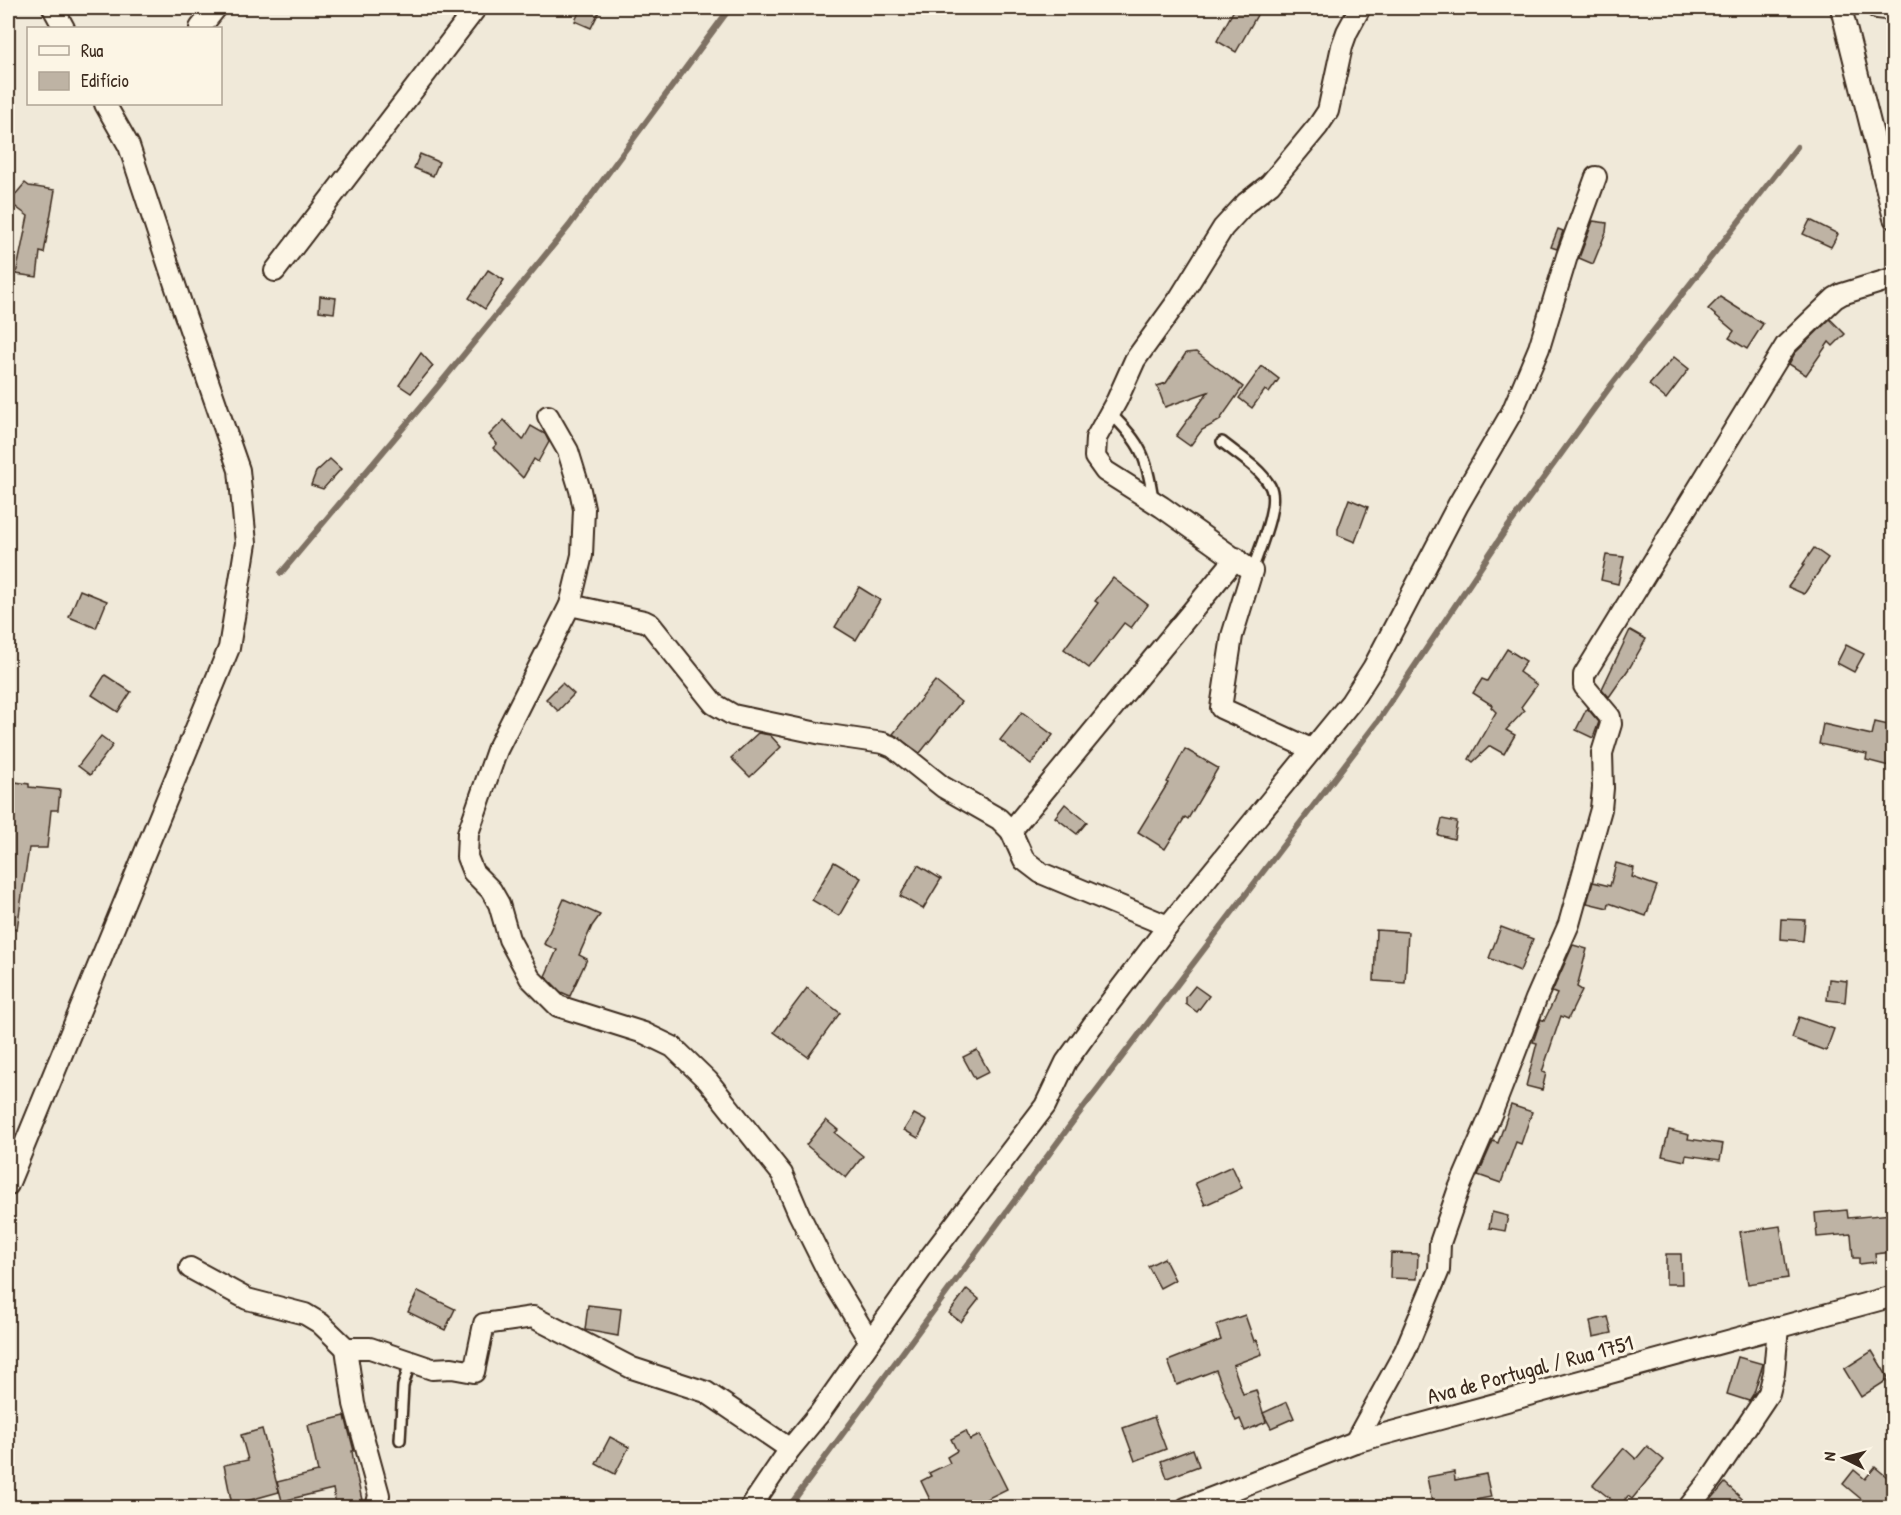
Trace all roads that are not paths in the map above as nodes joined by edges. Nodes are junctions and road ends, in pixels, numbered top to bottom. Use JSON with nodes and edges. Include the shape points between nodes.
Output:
{"nodes":[{"id":1,"x":53,"y":8,"type":"edge"},
{"id":2,"x":216,"y":8,"type":"edge"},
{"id":3,"x":476,"y":8,"type":"edge"},
{"id":4,"x":1360,"y":8,"type":"edge"},
{"id":5,"x":1841,"y":8,"type":"edge"},
{"id":6,"x":1877,"y":8,"type":"edge"},
{"id":7,"x":1893,"y":10,"type":"edge"},
{"id":8,"x":63,"y":27,"type":"edge"},
{"id":9,"x":201,"y":27,"type":"edge"},
{"id":10,"x":106,"y":105,"type":"edge"},
{"id":11,"x":1596,"y":177,"type":"dead end"},
{"id":12,"x":1893,"y":218,"type":"edge"},
{"id":13,"x":275,"y":271,"type":"dead end"},
{"id":14,"x":1892,"y":273,"type":"edge"},
{"id":15,"x":1110,"y":413,"type":"junction"},
{"id":16,"x":548,"y":416,"type":"dead end"},
{"id":17,"x":1222,"y":442,"type":"dead end"},
{"id":18,"x":1153,"y":501,"type":"junction"},
{"id":19,"x":1236,"y":558,"type":"junction"},
{"id":20,"x":1252,"y":571,"type":"junction"},
{"id":21,"x":570,"y":605,"type":"junction"},
{"id":22,"x":1311,"y":749,"type":"junction"},
{"id":23,"x":1011,"y":831,"type":"junction"},
{"id":24,"x":1168,"y":926,"type":"junction"},
{"id":25,"x":8,"y":1185,"type":"edge"},
{"id":26,"x":190,"y":1268,"type":"dead end"},
{"id":27,"x":1893,"y":1296,"type":"edge"},
{"id":28,"x":1778,"y":1326,"type":"junction"},
{"id":29,"x":870,"y":1342,"type":"junction"},
{"id":30,"x":346,"y":1348,"type":"junction"},
{"id":31,"x":410,"y":1363,"type":"junction"},
{"id":32,"x":400,"y":1440,"type":"dead end"},
{"id":33,"x":1355,"y":1442,"type":"junction"},
{"id":34,"x":790,"y":1449,"type":"junction"},
{"id":35,"x":376,"y":1508,"type":"edge"},
{"id":36,"x":750,"y":1508,"type":"edge"},
{"id":37,"x":1186,"y":1508,"type":"edge"},
{"id":38,"x":1688,"y":1508,"type":"edge"}],
"edges":[{"from":1,"to":8,"type":"street"},
{"from":2,"to":9,"type":"street"},
{"from":3,"to":13,"type":"street"},
{"from":4,"to":15,"type":"street","via":[[1342,46],[1328,111],[1270,184],[1224,228],[1135,360]]},
{"from":5,"to":12,"type":"street"},
{"from":6,"to":7,"type":"street"},
{"from":10,"to":25,"type":"street","via":[[129,146],[239,470],[246,543],[229,648]]},
{"from":11,"to":22,"type":"street","via":[[1539,348],[1512,412],[1372,668],[1335,723]]},
{"from":14,"to":33,"type":"street","via":[[1835,298],[1786,345],[1584,675],[1584,686],[1610,717],[1611,724],[1602,753],[1601,809],[1569,924],[1458,1191],[1440,1243],[1439,1270],[1405,1351]]},
{"from":15,"to":18,"type":"lane","via":[[1143,452]]},
{"from":15,"to":18,"type":"street","via":[[1096,438],[1095,456],[1105,471]]},
{"from":16,"to":21,"type":"street","via":[[568,451],[584,509],[582,555]]},
{"from":17,"to":20,"type":"lane","via":[[1260,473],[1271,488],[1273,500]]},
{"from":18,"to":19,"type":"street"},
{"from":19,"to":20,"type":"street"},
{"from":19,"to":23,"type":"street"},
{"from":20,"to":22,"type":"street","via":[[1232,636],[1221,708]]},
{"from":21,"to":23,"type":"street","via":[[650,624],[714,704],[733,715],[893,747],[943,787],[999,819]]},
{"from":21,"to":29,"type":"street","via":[[497,750],[468,833],[467,856],[473,872],[499,904],[509,939],[530,978],[558,1006],[644,1033],[673,1047],[708,1081],[782,1174],[830,1276]]},
{"from":22,"to":24,"type":"street"},
{"from":23,"to":24,"type":"street","via":[[1024,860],[1041,873]]},
{"from":24,"to":29,"type":"street","via":[[1065,1062],[1045,1106]]},
{"from":26,"to":30,"type":"street","via":[[247,1299],[305,1314]]},
{"from":27,"to":28,"type":"street","name":"Ava de Portugal / Rua 1751"},
{"from":28,"to":33,"type":"street","name":"Ava de Portugal / Rua 1751"},
{"from":28,"to":38,"type":"street","via":[[1769,1393]]},
{"from":29,"to":34,"type":"street"},
{"from":30,"to":31,"type":"street","via":[[370,1348]]},
{"from":30,"to":35,"type":"street","via":[[354,1404],[379,1495]]},
{"from":31,"to":32,"type":"lane","via":[[403,1386]]},
{"from":31,"to":34,"type":"street","via":[[474,1372],[484,1324],[533,1317],[632,1368],[706,1392]]},
{"from":33,"to":37,"type":"street","name":"Ava de Portugal / Rua 1751"},
{"from":34,"to":36,"type":"street"}]}
